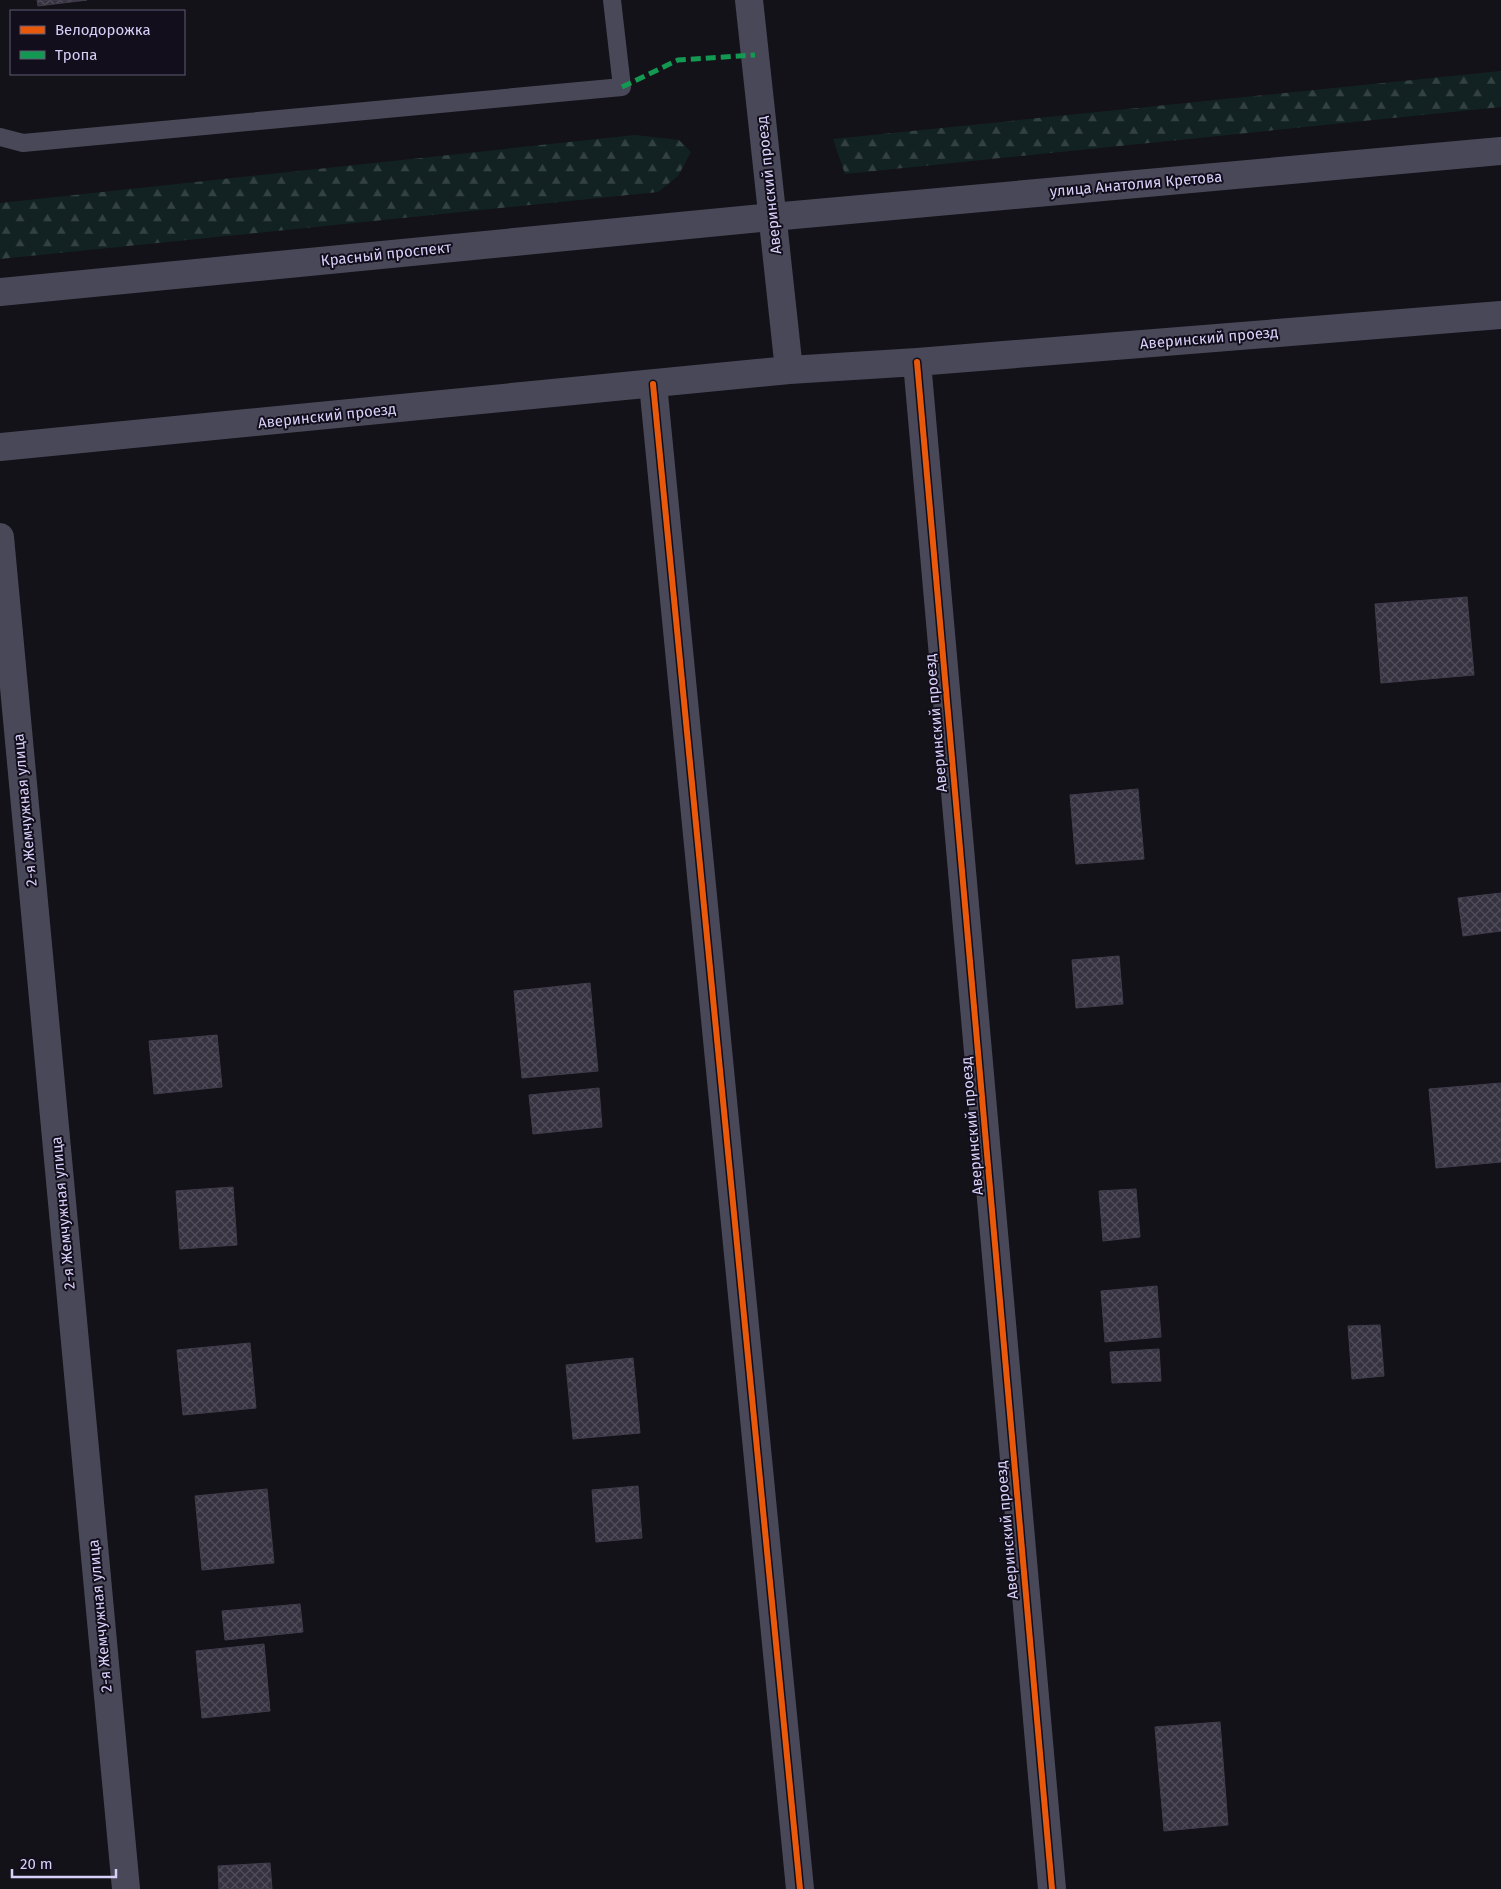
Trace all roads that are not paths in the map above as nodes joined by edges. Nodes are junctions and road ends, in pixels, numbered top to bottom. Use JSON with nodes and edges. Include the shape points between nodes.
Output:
{"nodes":[{"id":1,"x":612,"y":0,"type":"edge"},
{"id":2,"x":748,"y":0,"type":"edge"},
{"id":3,"x":0,"y":137,"type":"edge"},
{"id":4,"x":1501,"y":151,"type":"edge"},
{"id":5,"x":772,"y":217,"type":"junction"},
{"id":6,"x":0,"y":292,"type":"edge"},
{"id":7,"x":1501,"y":315,"type":"edge"},
{"id":8,"x":917,"y":362,"type":"junction"},
{"id":9,"x":789,"y":370,"type":"junction"},
{"id":10,"x":653,"y":384,"type":"junction"},
{"id":11,"x":0,"y":447,"type":"edge"},
{"id":12,"x":0,"y":537,"type":"edge"},
{"id":13,"x":126,"y":1889,"type":"edge"},
{"id":14,"x":800,"y":1889,"type":"edge"},
{"id":15,"x":1052,"y":1889,"type":"edge"}],
"edges":[{"from":1,"to":3,"type":"lane","via":[[622,87],[23,143]]},
{"from":2,"to":5,"type":"street","name":"Аверинский проезд"},
{"from":4,"to":5,"type":"street","name":"улица Анатолия Кретова"},
{"from":5,"to":6,"type":"street","name":"Красный проспект"},
{"from":5,"to":9,"type":"street","name":"Аверинский проезд"},
{"from":7,"to":8,"type":"street","name":"Аверинский проезд"},
{"from":8,"to":9,"type":"street","name":"Аверинский проезд"},
{"from":8,"to":15,"type":"street","name":"Аверинский проезд"},
{"from":9,"to":10,"type":"street","name":"Аверинский проезд"},
{"from":10,"to":11,"type":"street","name":"Аверинский проезд"},
{"from":10,"to":14,"type":"street"},
{"from":12,"to":13,"type":"street","name":"2-я Жемчужная улица"}]}
